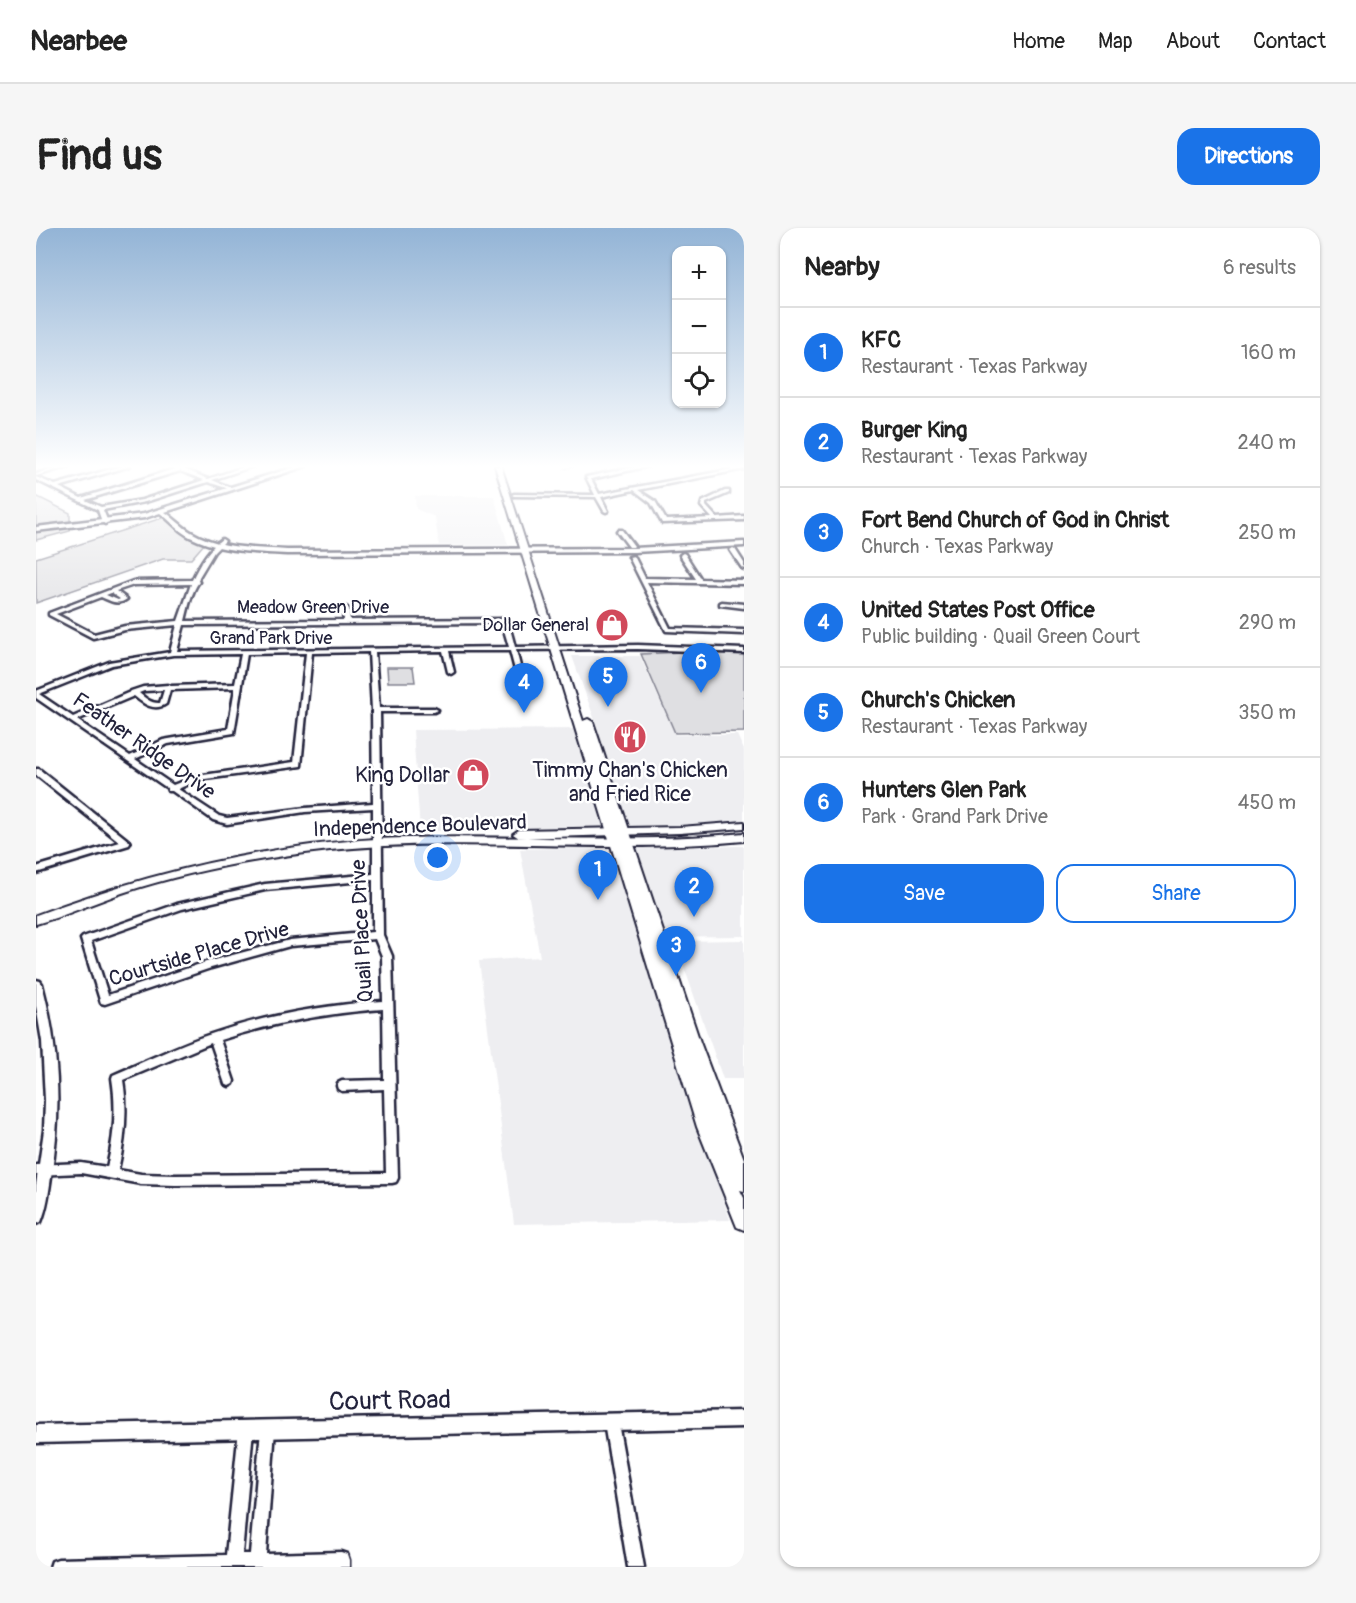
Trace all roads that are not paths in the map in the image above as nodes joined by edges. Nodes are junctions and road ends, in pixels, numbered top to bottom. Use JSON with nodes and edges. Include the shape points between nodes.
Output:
{"nodes":[{"id":1,"x":182,"y":528,"type":"edge"},
{"id":2,"x":192,"y":528,"type":"edge"},
{"id":3,"x":521,"y":528,"type":"edge"},
{"id":4,"x":620,"y":531,"type":"dead end"},
{"id":5,"x":744,"y":541,"type":"edge"},
{"id":6,"x":217,"y":542,"type":"junction"},
{"id":7,"x":701,"y":544,"type":"junction"},
{"id":8,"x":631,"y":546,"type":"junction"},
{"id":9,"x":616,"y":548,"type":"junction"},
{"id":10,"x":204,"y":549,"type":"dead end"},
{"id":11,"x":527,"y":549,"type":"junction"},
{"id":12,"x":733,"y":550,"type":"dead end"},
{"id":13,"x":683,"y":555,"type":"dead end"},
{"id":14,"x":632,"y":557,"type":"dead end"},
{"id":15,"x":744,"y":567,"type":"edge"},
{"id":16,"x":643,"y":580,"type":"junction"},
{"id":17,"x":699,"y":580,"type":"junction"},
{"id":18,"x":196,"y":582,"type":"junction"},
{"id":19,"x":744,"y":582,"type":"edge"},
{"id":20,"x":112,"y":591,"type":"junction"},
{"id":21,"x":101,"y":595,"type":"junction"},
{"id":22,"x":722,"y":604,"type":"dead end"},
{"id":23,"x":744,"y":606,"type":"edge"},
{"id":24,"x":346,"y":609,"type":"dead end"},
{"id":25,"x":347,"y":621,"type":"junction"},
{"id":26,"x":182,"y":623,"type":"junction"},
{"id":27,"x":744,"y":632,"type":"edge"},
{"id":28,"x":446,"y":651,"type":"junction"},
{"id":29,"x":512,"y":651,"type":"junction"},
{"id":30,"x":560,"y":651,"type":"junction"},
{"id":31,"x":744,"y":651,"type":"edge"},
{"id":32,"x":309,"y":652,"type":"junction"},
{"id":33,"x":372,"y":652,"type":"junction"},
{"id":34,"x":244,"y":653,"type":"junction"},
{"id":35,"x":173,"y":654,"type":"junction"},
{"id":36,"x":518,"y":670,"type":"dead end"},
{"id":37,"x":451,"y":672,"type":"dead end"},
{"id":38,"x":238,"y":686,"type":"junction"},
{"id":39,"x":168,"y":687,"type":"junction"},
{"id":40,"x":133,"y":692,"type":"junction"},
{"id":41,"x":36,"y":694,"type":"edge"},
{"id":42,"x":570,"y":696,"type":"junction"},
{"id":43,"x":582,"y":705,"type":"junction"},
{"id":44,"x":376,"y":710,"type":"junction"},
{"id":45,"x":434,"y":710,"type":"dead end"},
{"id":46,"x":74,"y":719,"type":"junction"},
{"id":47,"x":582,"y":736,"type":"junction"},
{"id":48,"x":596,"y":746,"type":"junction"},
{"id":49,"x":131,"y":758,"type":"junction"},
{"id":50,"x":36,"y":771,"type":"edge"},
{"id":51,"x":171,"y":789,"type":"junction"},
{"id":52,"x":376,"y":805,"type":"junction"},
{"id":53,"x":744,"y":825,"type":"edge"},
{"id":54,"x":620,"y":836,"type":"junction"},
{"id":55,"x":744,"y":837,"type":"edge"},
{"id":56,"x":377,"y":840,"type":"junction"},
{"id":57,"x":36,"y":870,"type":"edge"},
{"id":58,"x":376,"y":877,"type":"junction"},
{"id":59,"x":136,"y":881,"type":"junction"},
{"id":60,"x":36,"y":912,"type":"edge"},
{"id":61,"x":36,"y":920,"type":"edge"},
{"id":62,"x":378,"y":935,"type":"junction"},
{"id":63,"x":655,"y":969,"type":"junction"},
{"id":64,"x":36,"y":984,"type":"edge"},
{"id":65,"x":673,"y":987,"type":"junction"},
{"id":66,"x":386,"y":1005,"type":"junction"},
{"id":67,"x":214,"y":1037,"type":"junction"},
{"id":68,"x":229,"y":1081,"type":"dead end"},
{"id":69,"x":390,"y":1084,"type":"junction"},
{"id":70,"x":342,"y":1086,"type":"dead end"},
{"id":71,"x":41,"y":1169,"type":"edge"},
{"id":72,"x":112,"y":1172,"type":"junction"},
{"id":73,"x":744,"y":1183,"type":"edge"},
{"id":74,"x":36,"y":1217,"type":"edge"},
{"id":75,"x":744,"y":1221,"type":"edge"},
{"id":76,"x":744,"y":1419,"type":"edge"},
{"id":77,"x":611,"y":1423,"type":"junction"},
{"id":78,"x":246,"y":1429,"type":"junction"},
{"id":79,"x":268,"y":1429,"type":"junction"},
{"id":80,"x":36,"y":1434,"type":"edge"},
{"id":81,"x":233,"y":1563,"type":"junction"},
{"id":82,"x":257,"y":1563,"type":"junction"},
{"id":83,"x":341,"y":1563,"type":"edge"},
{"id":84,"x":58,"y":1567,"type":"edge"},
{"id":85,"x":636,"y":1567,"type":"edge"}],
"edges":[{"from":1,"to":6,"type":"street"},
{"from":2,"to":6,"type":"street"},
{"from":3,"to":11,"type":"main road"},
{"from":4,"to":8,"type":"street"},
{"from":5,"to":7,"type":"street"},
{"from":6,"to":10,"type":"street"},
{"from":6,"to":11,"type":"street","via":[[294,552]]},
{"from":6,"to":18,"type":"street","via":[[199,561]]},
{"from":7,"to":8,"type":"street"},
{"from":7,"to":9,"type":"street"},
{"from":8,"to":9,"type":"street"},
{"from":9,"to":11,"type":"street"},
{"from":11,"to":30,"type":"main road"},
{"from":12,"to":15,"type":"street"},
{"from":13,"to":17,"type":"street"},
{"from":14,"to":16,"type":"street"},
{"from":16,"to":17,"type":"street"},
{"from":16,"to":27,"type":"street","via":[[668,630]]},
{"from":17,"to":19,"type":"street"},
{"from":18,"to":20,"type":"street","via":[[146,582]]},
{"from":18,"to":26,"type":"street"},
{"from":20,"to":21,"type":"street"},
{"from":20,"to":21,"type":"street","via":[[124,599],[118,602]]},
{"from":21,"to":26,"type":"street","name":"Meadow Green Drive","via":[[51,614],[93,636],[125,628]]},
{"from":22,"to":23,"type":"street"},
{"from":24,"to":25,"type":"street"},
{"from":25,"to":26,"type":"street","name":"Meadow Green Drive"},
{"from":25,"to":29,"type":"street","name":"Meadow Green Drive","via":[[505,621]]},
{"from":26,"to":35,"type":"street"},
{"from":28,"to":29,"type":"street","name":"Grand Park Drive"},
{"from":28,"to":33,"type":"street","name":"Grand Park Drive"},
{"from":28,"to":37,"type":"street"},
{"from":29,"to":30,"type":"street","name":"Grand Park Drive"},
{"from":29,"to":36,"type":"street"},
{"from":30,"to":31,"type":"street","name":"Grand Park Drive"},
{"from":30,"to":42,"type":"main road"},
{"from":30,"to":43,"type":"main road"},
{"from":32,"to":33,"type":"street","name":"Grand Park Drive"},
{"from":32,"to":34,"type":"street","name":"Grand Park Drive"},
{"from":32,"to":51,"type":"street","via":[[297,764],[196,778]]},
{"from":33,"to":44,"type":"street","name":"Quail Place Drive"},
{"from":34,"to":35,"type":"street","name":"Grand Park Drive"},
{"from":34,"to":38,"type":"street"},
{"from":35,"to":41,"type":"street","name":"Grand Park Drive","via":[[111,663]]},
{"from":38,"to":39,"type":"street"},
{"from":38,"to":49,"type":"street","via":[[231,731],[166,742]]},
{"from":39,"to":40,"type":"street"},
{"from":39,"to":40,"type":"street","via":[[159,706]]},
{"from":40,"to":46,"type":"street"},
{"from":41,"to":46,"type":"street","name":"Feather Ridge Drive"},
{"from":42,"to":43,"type":"main road"},
{"from":42,"to":47,"type":"main road"},
{"from":43,"to":48,"type":"main road"},
{"from":44,"to":45,"type":"street"},
{"from":44,"to":52,"type":"street","name":"Quail Place Drive"},
{"from":46,"to":49,"type":"street","name":"Feather Ridge Drive"},
{"from":47,"to":48,"type":"main road"},
{"from":47,"to":54,"type":"main road"},
{"from":48,"to":54,"type":"main road"},
{"from":49,"to":51,"type":"street","name":"Feather Ridge Drive"},
{"from":50,"to":57,"type":"street","via":[[126,843]]},
{"from":51,"to":52,"type":"street","name":"Feather Ridge Drive","via":[[227,821]]},
{"from":52,"to":56,"type":"street","name":"Quail Place Drive"},
{"from":53,"to":54,"type":"main road","name":"Independence Boulevard"},
{"from":54,"to":55,"type":"main road","name":"Independence Boulevard"},
{"from":54,"to":56,"type":"main road","name":"Independence Boulevard"},
{"from":54,"to":63,"type":"main road"},
{"from":54,"to":65,"type":"main road"},
{"from":56,"to":58,"type":"street","name":"Quail Place Drive"},
{"from":56,"to":59,"type":"main road","name":"Independence Boulevard","via":[[212,857]]},
{"from":58,"to":62,"type":"street","name":"Quail Place Drive"},
{"from":58,"to":62,"type":"street","name":"Courtside Place Drive","via":[[265,887],[180,906],[86,939],[105,1000],[290,943]]},
{"from":59,"to":60,"type":"main road","name":"Independence Boulevard"},
{"from":59,"to":61,"type":"main road","name":"Independence Boulevard"},
{"from":62,"to":66,"type":"street","name":"Quail Place Drive","via":[[387,956]]},
{"from":63,"to":65,"type":"main road"},
{"from":63,"to":75,"type":"main road","via":[[706,1127]]},
{"from":64,"to":71,"type":"street","via":[[45,1012],[52,1074]]},
{"from":65,"to":73,"type":"main road"},
{"from":66,"to":67,"type":"street","via":[[316,1011]]},
{"from":66,"to":69,"type":"street","name":"Quail Place Drive"},
{"from":67,"to":68,"type":"street"},
{"from":67,"to":72,"type":"street","via":[[117,1078],[119,1123]]},
{"from":69,"to":70,"type":"street"},
{"from":69,"to":72,"type":"street","name":"Quail Place Drive","via":[[392,1178],[175,1180],[141,1179]]},
{"from":71,"to":72,"type":"street"},
{"from":71,"to":74,"type":"street"},
{"from":76,"to":77,"type":"street","name":"Court Road"},
{"from":77,"to":79,"type":"street","name":"Court Road"},
{"from":77,"to":85,"type":"street"},
{"from":78,"to":79,"type":"street","name":"Court Road"},
{"from":78,"to":80,"type":"street","name":"Court Road"},
{"from":78,"to":81,"type":"street"},
{"from":79,"to":82,"type":"street"},
{"from":81,"to":82,"type":"street"},
{"from":81,"to":84,"type":"street"},
{"from":82,"to":83,"type":"street"}]}
